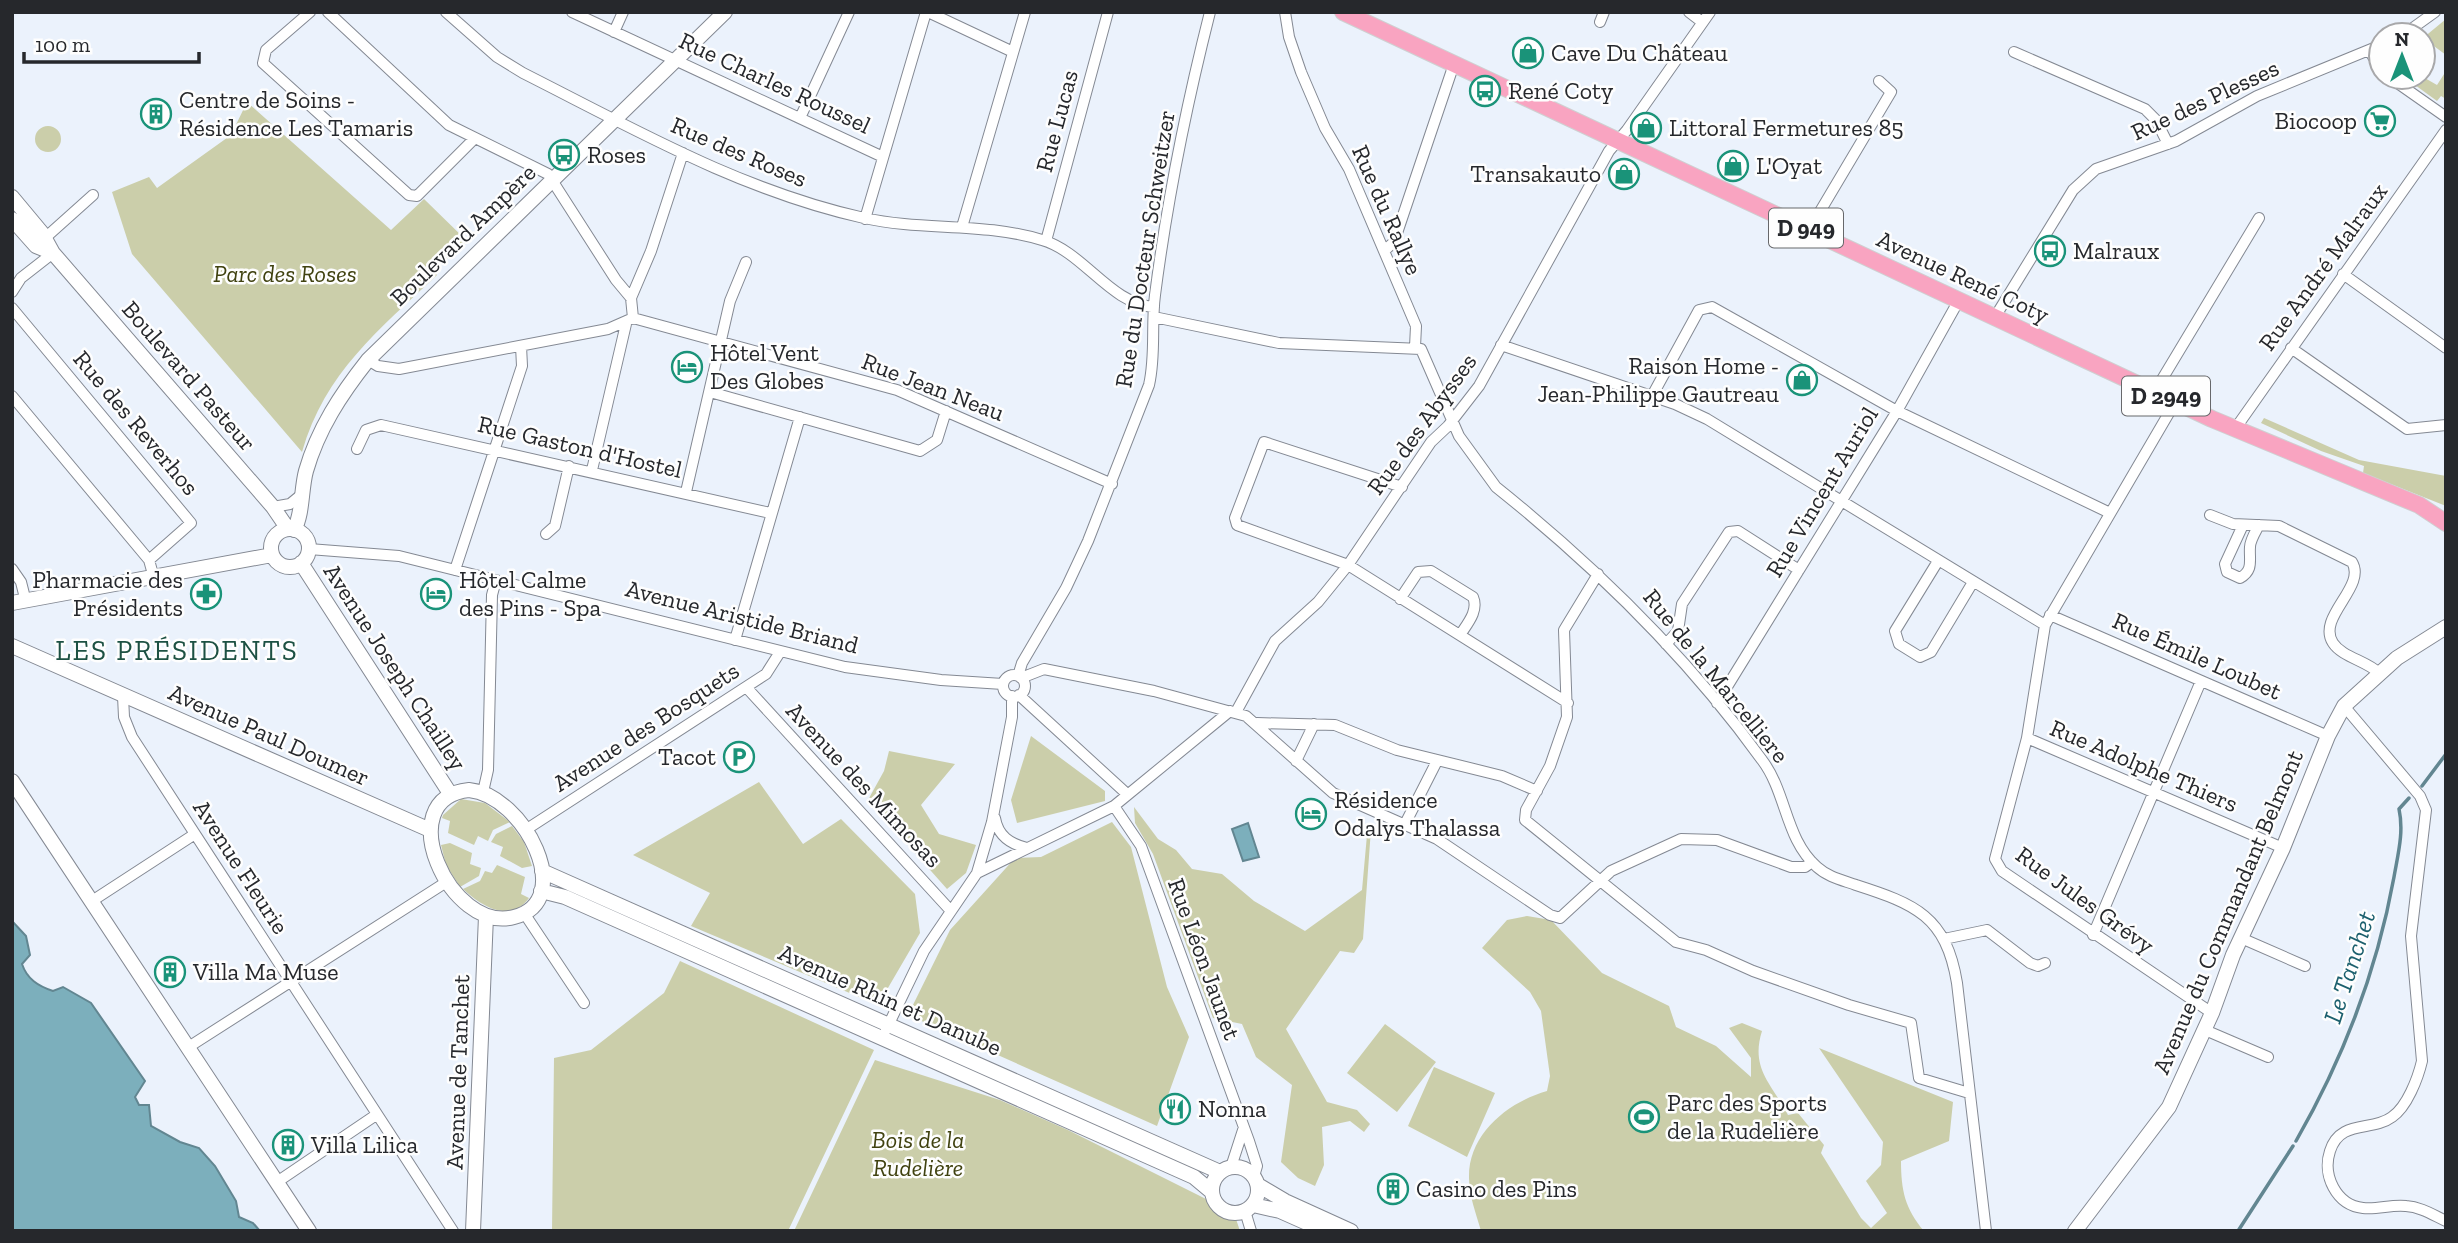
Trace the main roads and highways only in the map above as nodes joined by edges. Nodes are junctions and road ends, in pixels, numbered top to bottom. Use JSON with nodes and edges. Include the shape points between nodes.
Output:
{"nodes":[{"id":1,"x":1343,"y":12,"type":"edge"},
{"id":2,"x":1995,"y":317,"type":"joint"},
{"id":3,"x":2418,"y":505,"type":"junction"},
{"id":4,"x":2446,"y":511,"type":"edge"},
{"id":5,"x":2446,"y":523,"type":"edge"}],
"edges":[{"from":1,"to":2,"type":"main road","name":"Avenue René Coty","number":"D 949"},
{"from":2,"to":3,"type":"main road","name":"Avenue René Coty","number":"D 2949","via":[[2235,429]]},
{"from":3,"to":4,"type":"main road","number":"D 2949"},
{"from":3,"to":5,"type":"main road","number":"D 2949"}]}
